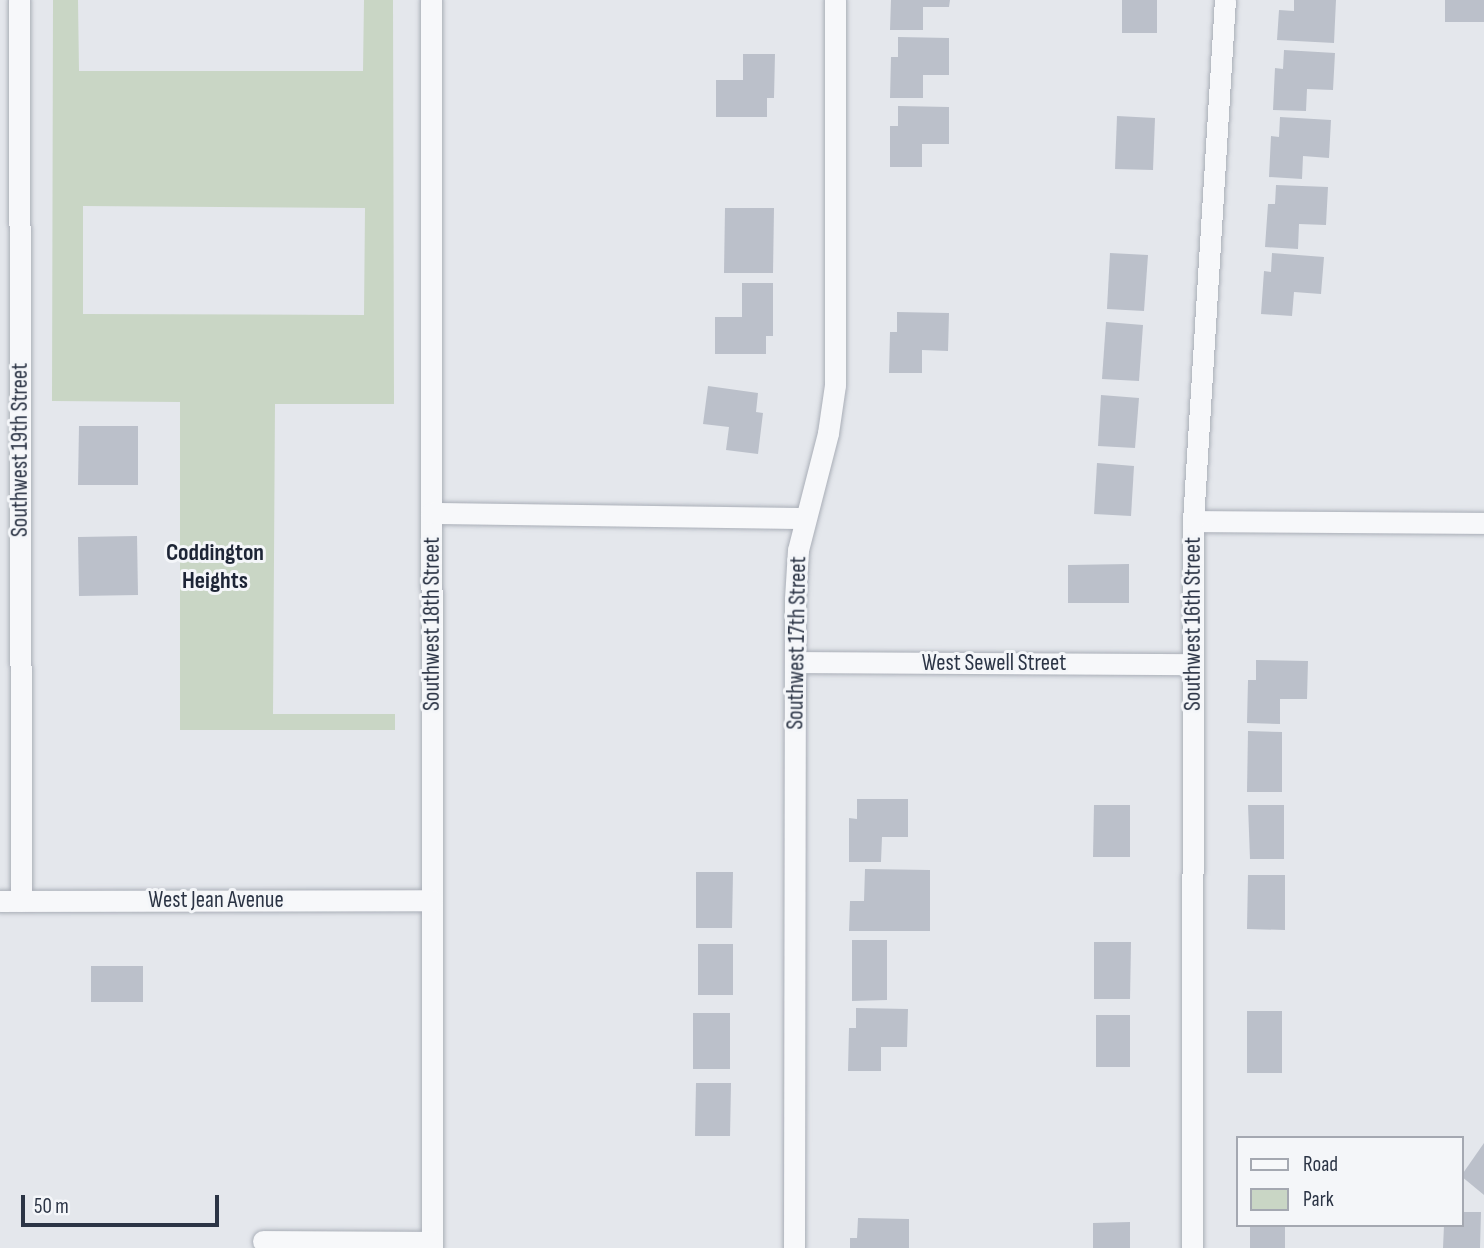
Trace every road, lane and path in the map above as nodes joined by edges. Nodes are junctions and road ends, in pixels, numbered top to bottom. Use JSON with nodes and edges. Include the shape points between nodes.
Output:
{"nodes":[{"id":1,"x":19,"y":0,"type":"edge"},
{"id":2,"x":431,"y":0,"type":"edge"},
{"id":3,"x":835,"y":0,"type":"edge"},
{"id":4,"x":1225,"y":0,"type":"edge"},
{"id":5,"x":431,"y":513,"type":"junction"},
{"id":6,"x":805,"y":518,"type":"junction"},
{"id":7,"x":1193,"y":522,"type":"junction"},
{"id":8,"x":1484,"y":523,"type":"edge"},
{"id":9,"x":794,"y":662,"type":"junction"},
{"id":10,"x":1193,"y":664,"type":"junction"},
{"id":11,"x":432,"y":900,"type":"junction"},
{"id":12,"x":10,"y":901,"type":"edge"},
{"id":13,"x":263,"y":1241,"type":"dead end"},
{"id":14,"x":432,"y":1245,"type":"edge"},
{"id":15,"x":794,"y":1248,"type":"edge"},
{"id":16,"x":1192,"y":1248,"type":"edge"}],
"edges":[{"from":1,"to":12,"type":"street","name":"Southwest 19th Street"},
{"from":2,"to":5,"type":"street","name":"Southwest 18th Street"},
{"from":3,"to":6,"type":"street","name":"Southwest 17th Street","via":[[835,385],[828,433]]},
{"from":4,"to":7,"type":"street","name":"Southwest 16th Street"},
{"from":5,"to":6,"type":"street"},
{"from":5,"to":11,"type":"street","name":"Southwest 18th Street"},
{"from":6,"to":9,"type":"street","name":"Southwest 17th Street","via":[[798,551]]},
{"from":7,"to":8,"type":"street"},
{"from":7,"to":10,"type":"street","name":"Southwest 16th Street"},
{"from":9,"to":10,"type":"street","name":"West Sewell Street"},
{"from":9,"to":15,"type":"street","name":"Southwest 17th Street"},
{"from":10,"to":16,"type":"street","name":"Southwest 16th Street"},
{"from":11,"to":12,"type":"street","name":"West Jean Avenue"},
{"from":11,"to":14,"type":"street","name":"Southwest 18th Street"},
{"from":13,"to":14,"type":"street"}]}
